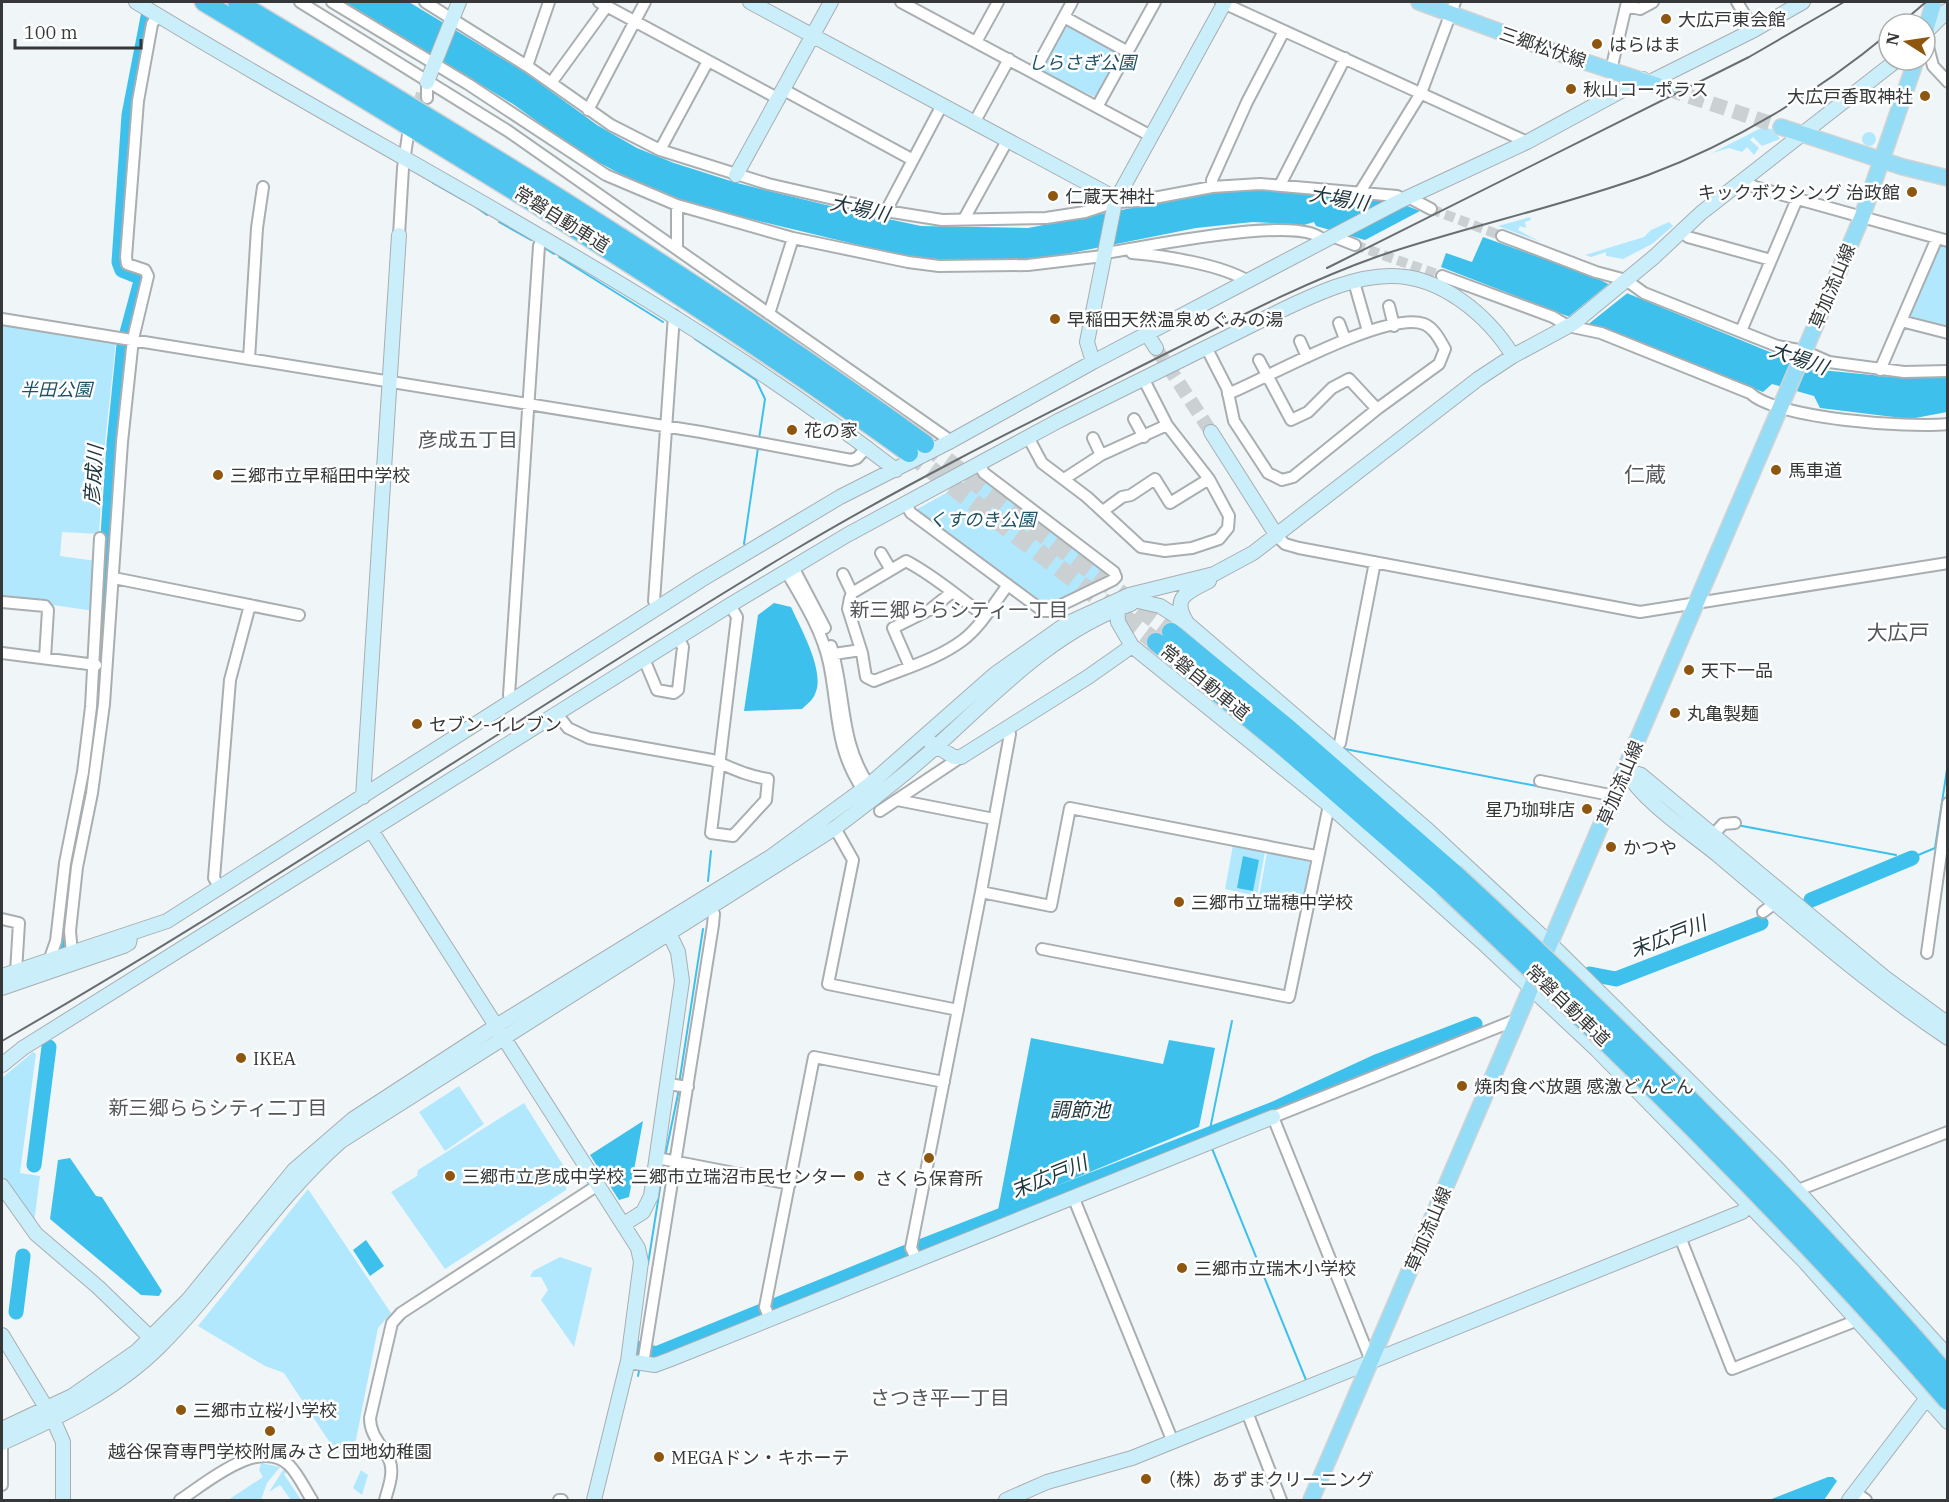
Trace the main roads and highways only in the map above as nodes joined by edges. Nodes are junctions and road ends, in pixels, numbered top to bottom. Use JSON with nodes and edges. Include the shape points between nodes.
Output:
{"nodes":[{"id":1,"x":204,"y":2,"type":"edge"},
{"id":2,"x":237,"y":2,"type":"edge"},
{"id":3,"x":1419,"y":2,"type":"edge"},
{"id":4,"x":1453,"y":7,"type":"edge"},
{"id":5,"x":1912,"y":72,"type":"edge"},
{"id":6,"x":1668,"y":89,"type":"tunnel mouth"},
{"id":7,"x":1781,"y":127,"type":"tunnel mouth"},
{"id":8,"x":1883,"y":160,"type":"junction"},
{"id":9,"x":1947,"y":178,"type":"edge"},
{"id":10,"x":925,"y":444,"type":"tunnel mouth"},
{"id":11,"x":909,"y":453,"type":"tunnel mouth"},
{"id":12,"x":1163,"y":637,"type":"tunnel mouth"},
{"id":13,"x":1448,"y":879,"type":"junction"},
{"id":14,"x":1947,"y":1376,"type":"edge"},
{"id":15,"x":1947,"y":1401,"type":"edge"},
{"id":16,"x":1311,"y":1500,"type":"edge"}],
"edges":[{"from":1,"to":11,"type":"highway","name":"常磐自動車道","via":[[567,222],[777,360]]},
{"from":2,"to":10,"type":"highway","name":"常磐自動車道","via":[[683,276]]},
{"from":3,"to":4,"type":"main road","name":"三郷松伏線"},
{"from":4,"to":6,"type":"main road","name":"三郷松伏線"},
{"from":5,"to":8,"type":"main road","name":"草加流山線"},
{"from":7,"to":8,"type":"main road"},
{"from":8,"to":9,"type":"main road"},
{"from":8,"to":16,"type":"main road","name":"草加流山線","via":[[1551,943],[1537,993],[1518,1019]]},
{"from":12,"to":13,"type":"highway","name":"常磐自動車道","via":[[1289,729]]},
{"from":13,"to":14,"type":"highway","name":"常磐自動車道","bridge":true,"via":[[1571,982],[1742,1151],[1863,1279]]},
{"from":13,"to":15,"type":"highway","name":"常磐自動車道","bridge":true,"via":[[1724,1158],[1859,1300]]}]}
